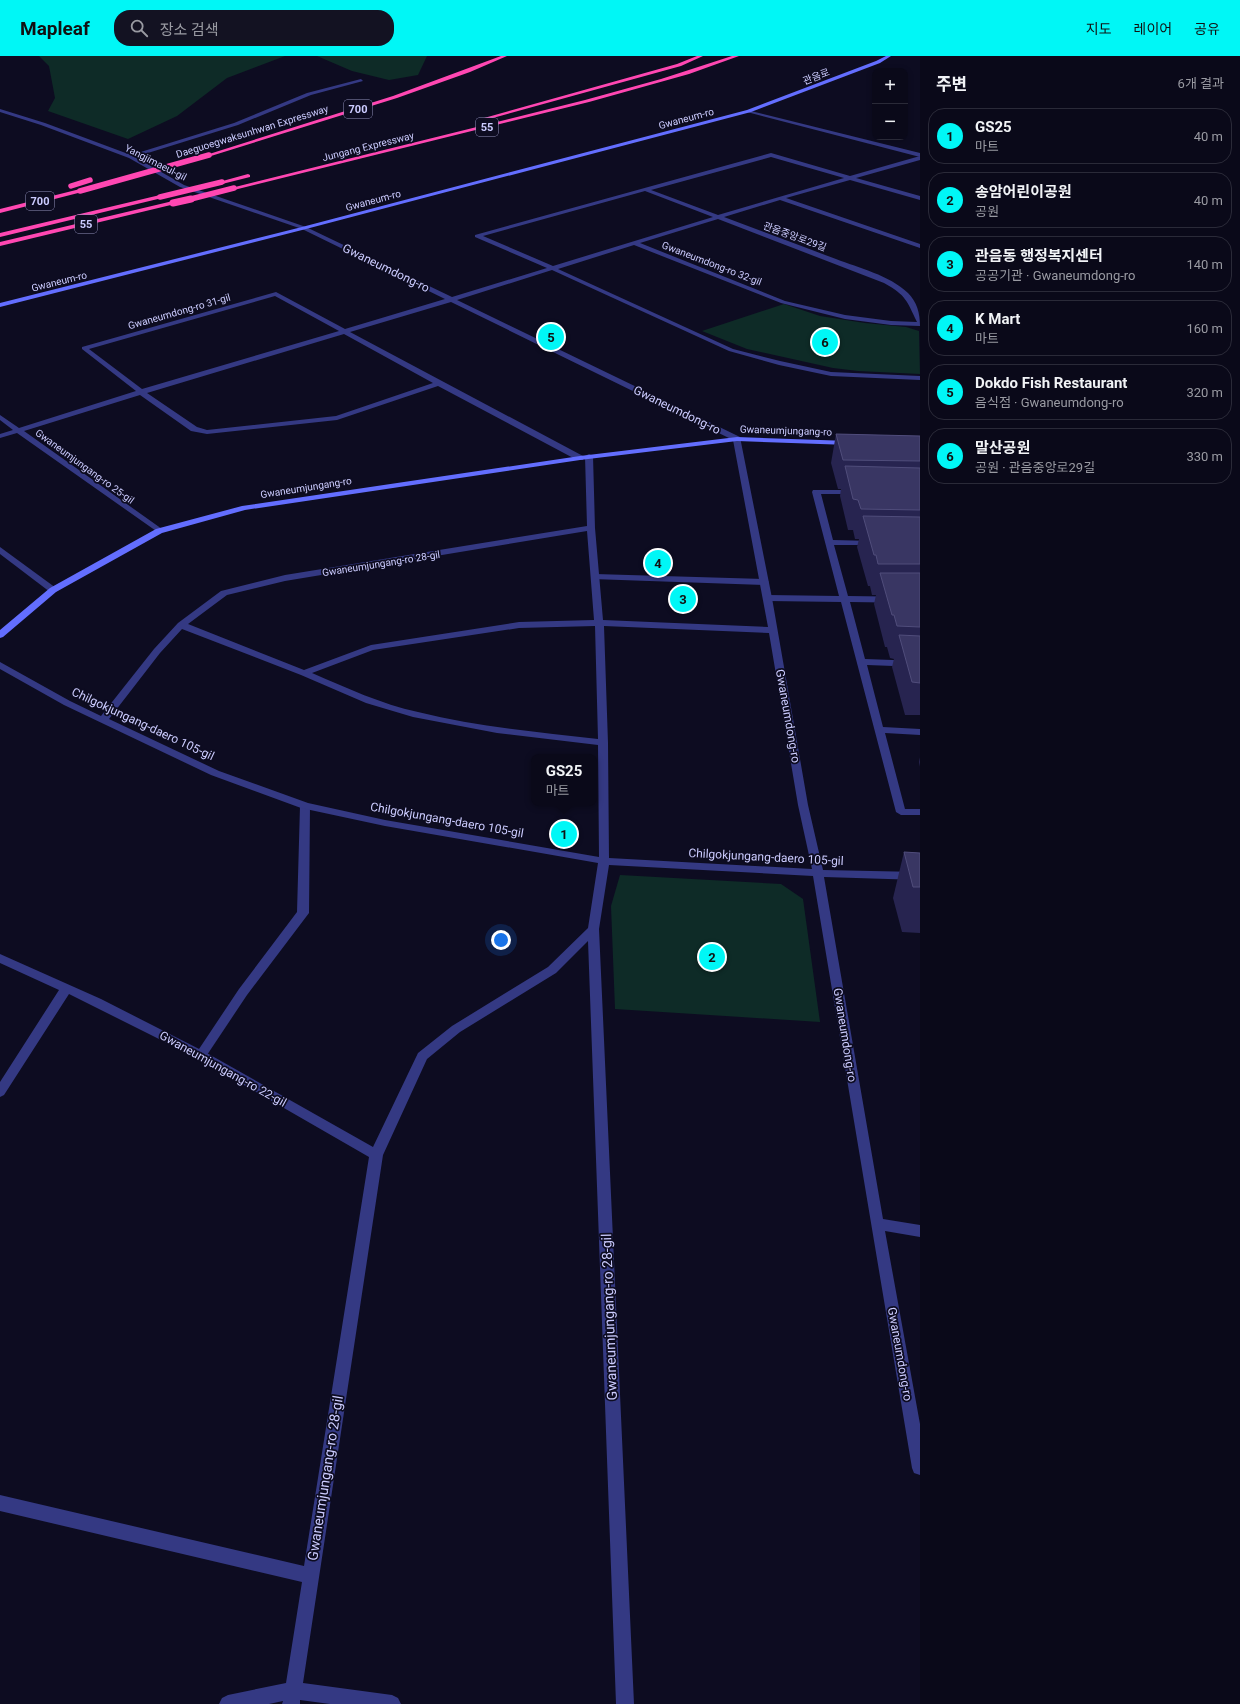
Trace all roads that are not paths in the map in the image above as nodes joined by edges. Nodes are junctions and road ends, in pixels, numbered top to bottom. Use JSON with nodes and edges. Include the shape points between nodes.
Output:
{"nodes":[{"id":1,"x":489,"y":56,"type":"edge"},
{"id":2,"x":505,"y":56,"type":"edge"},
{"id":3,"x":701,"y":56,"type":"edge"},
{"id":4,"x":737,"y":56,"type":"edge"},
{"id":5,"x":889,"y":56,"type":"edge"},
{"id":6,"x":467,"y":64,"type":"dead end"},
{"id":7,"x":361,"y":80,"type":"dead end"},
{"id":8,"x":0,"y":110,"type":"edge"},
{"id":9,"x":750,"y":111,"type":"junction"},
{"id":10,"x":473,"y":122,"type":"dead end"},
{"id":11,"x":227,"y":142,"type":"dead end"},
{"id":12,"x":191,"y":152,"type":"dead end"},
{"id":13,"x":920,"y":155,"type":"edge"},
{"id":14,"x":131,"y":158,"type":"junction"},
{"id":15,"x":920,"y":158,"type":"edge"},
{"id":16,"x":154,"y":163,"type":"dead end"},
{"id":17,"x":139,"y":167,"type":"dead end"},
{"id":18,"x":252,"y":175,"type":"dead end"},
{"id":19,"x":852,"y":178,"type":"junction"},
{"id":20,"x":94,"y":179,"type":"dead end"},
{"id":21,"x":68,"y":186,"type":"dead end"},
{"id":22,"x":646,"y":190,"type":"junction"},
{"id":23,"x":33,"y":196,"type":"dead end"},
{"id":24,"x":780,"y":198,"type":"junction"},
{"id":25,"x":920,"y":198,"type":"edge"},
{"id":26,"x":18,"y":199,"type":"dead end"},
{"id":27,"x":0,"y":211,"type":"edge"},
{"id":28,"x":718,"y":217,"type":"junction"},
{"id":29,"x":304,"y":228,"type":"junction"},
{"id":30,"x":0,"y":234,"type":"edge"},
{"id":31,"x":634,"y":243,"type":"junction"},
{"id":32,"x":0,"y":244,"type":"edge"},
{"id":33,"x":920,"y":246,"type":"edge"},
{"id":34,"x":552,"y":268,"type":"junction"},
{"id":35,"x":450,"y":300,"type":"junction"},
{"id":36,"x":0,"y":305,"type":"edge"},
{"id":37,"x":920,"y":323,"type":"edge"},
{"id":38,"x":343,"y":331,"type":"junction"},
{"id":39,"x":920,"y":378,"type":"edge"},
{"id":40,"x":439,"y":383,"type":"junction"},
{"id":41,"x":141,"y":392,"type":"junction"},
{"id":42,"x":0,"y":417,"type":"edge"},
{"id":43,"x":19,"y":431,"type":"junction"},
{"id":44,"x":0,"y":436,"type":"edge"},
{"id":45,"x":737,"y":439,"type":"junction"},
{"id":46,"x":856,"y":444,"type":"edge"},
{"id":47,"x":584,"y":457,"type":"junction"},
{"id":48,"x":868,"y":493,"type":"edge"},
{"id":49,"x":591,"y":528,"type":"junction"},
{"id":50,"x":159,"y":531,"type":"junction"},
{"id":51,"x":829,"y":542,"type":"junction"},
{"id":52,"x":882,"y":543,"type":"edge"},
{"id":53,"x":0,"y":550,"type":"edge"},
{"id":54,"x":595,"y":577,"type":"junction"},
{"id":55,"x":765,"y":582,"type":"junction"},
{"id":56,"x":53,"y":590,"type":"junction"},
{"id":57,"x":768,"y":598,"type":"junction"},
{"id":58,"x":844,"y":599,"type":"junction"},
{"id":59,"x":920,"y":600,"type":"edge"},
{"id":60,"x":599,"y":623,"type":"junction"},
{"id":61,"x":181,"y":625,"type":"junction"},
{"id":62,"x":773,"y":630,"type":"junction"},
{"id":63,"x":0,"y":635,"type":"edge"},
{"id":64,"x":861,"y":662,"type":"junction"},
{"id":65,"x":920,"y":664,"type":"edge"},
{"id":66,"x":0,"y":665,"type":"edge"},
{"id":67,"x":304,"y":673,"type":"junction"},
{"id":68,"x":103,"y":720,"type":"junction"},
{"id":69,"x":879,"y":730,"type":"junction"},
{"id":70,"x":920,"y":732,"type":"edge"},
{"id":71,"x":602,"y":743,"type":"junction"},
{"id":72,"x":305,"y":806,"type":"junction"},
{"id":73,"x":920,"y":812,"type":"edge"},
{"id":74,"x":604,"y":861,"type":"junction"},
{"id":75,"x":818,"y":873,"type":"junction"},
{"id":76,"x":920,"y":876,"type":"edge"},
{"id":77,"x":593,"y":929,"type":"junction"},
{"id":78,"x":0,"y":958,"type":"edge"},
{"id":79,"x":66,"y":989,"type":"junction"},
{"id":80,"x":201,"y":1055,"type":"junction"},
{"id":81,"x":0,"y":1092,"type":"edge"},
{"id":82,"x":376,"y":1155,"type":"junction"},
{"id":83,"x":877,"y":1224,"type":"junction"},
{"id":84,"x":920,"y":1231,"type":"edge"},
{"id":85,"x":920,"y":1468,"type":"edge"},
{"id":86,"x":0,"y":1503,"type":"edge"},
{"id":87,"x":310,"y":1576,"type":"junction"},
{"id":88,"x":292,"y":1697,"type":"edge"},
{"id":89,"x":228,"y":1704,"type":"edge"},
{"id":90,"x":392,"y":1704,"type":"edge"},
{"id":91,"x":625,"y":1704,"type":"edge"}],
"edges":[{"from":1,"to":6,"type":"highway"},
{"from":2,"to":27,"type":"highway","name":"Daeguoegwaksunhwan Expressway","number":"700","bridge":true,"via":[[400,96],[300,129]]},
{"from":3,"to":10,"type":"highway","number":"55","via":[[679,65]]},
{"from":4,"to":32,"type":"highway","name":"Jungang Expressway","number":"55","bridge":true,"via":[[638,88],[483,128]]},
{"from":5,"to":9,"type":"main road","name":"관음로"},
{"from":7,"to":14,"type":"street","via":[[309,94],[236,124]]},
{"from":8,"to":14,"type":"street","name":"Yangjimaeul-gil"},
{"from":9,"to":13,"type":"street"},
{"from":9,"to":29,"type":"main road","name":"Gwaneum-ro"},
{"from":11,"to":12,"type":"highway","name":"Daeguoegwaksunhwan Expressway"},
{"from":14,"to":29,"type":"street","name":"Yangjimaeul-gil","via":[[182,186]]},
{"from":15,"to":19,"type":"street","name":"Gwaneumdong-ro 32-gil"},
{"from":16,"to":17,"type":"highway"},
{"from":18,"to":30,"type":"highway","number":"55","bridge":true},
{"from":19,"to":22,"type":"street","via":[[770,154]]},
{"from":19,"to":24,"type":"street","name":"Gwaneumdong-ro 32-gil"},
{"from":19,"to":25,"type":"street"},
{"from":20,"to":21,"type":"highway","bridge":true},
{"from":22,"to":28,"type":"street","name":"관음중앙로29길"},
{"from":22,"to":34,"type":"street","via":[[477,236]]},
{"from":23,"to":26,"type":"highway","number":"700"},
{"from":24,"to":28,"type":"street","name":"Gwaneumdong-ro 32-gil"},
{"from":24,"to":33,"type":"street"},
{"from":28,"to":31,"type":"street","name":"Gwaneumdong-ro 32-gil"},
{"from":28,"to":37,"type":"street","name":"관음중앙로29길","via":[[859,270],[895,287],[909,298]]},
{"from":29,"to":35,"type":"street","name":"Gwaneumdong-ro"},
{"from":29,"to":36,"type":"main road","name":"Gwaneum-ro"},
{"from":31,"to":34,"type":"street","name":"Gwaneumdong-ro 32-gil"},
{"from":31,"to":37,"type":"street","name":"Gwaneumdong-ro 32-gil","via":[[783,302],[845,317],[891,323]]},
{"from":34,"to":35,"type":"street","name":"Gwaneumdong-ro 32-gil"},
{"from":34,"to":39,"type":"street","via":[[731,350],[823,372]]},
{"from":35,"to":38,"type":"street"},
{"from":35,"to":45,"type":"street","name":"Gwaneumdong-ro"},
{"from":38,"to":40,"type":"street"},
{"from":38,"to":41,"type":"street"},
{"from":38,"to":41,"type":"street","name":"Gwaneumdong-ro 31-gil","via":[[276,294],[84,348]]},
{"from":40,"to":41,"type":"street","name":"Gwaneumdong-ro 31-gil","via":[[337,418],[207,432],[194,429]]},
{"from":40,"to":47,"type":"street"},
{"from":41,"to":43,"type":"street"},
{"from":42,"to":43,"type":"street","name":"Gwaneumjungang-ro 25-gil"},
{"from":43,"to":44,"type":"street"},
{"from":43,"to":50,"type":"street","name":"Gwaneumjungang-ro 25-gil"},
{"from":45,"to":46,"type":"main road","name":"Gwaneumjungang-ro"},
{"from":45,"to":47,"type":"main road","name":"Gwaneumjungang-ro"},
{"from":45,"to":55,"type":"street","name":"Gwaneumdong-ro"},
{"from":47,"to":49,"type":"street","name":"Gwaneumjungang-ro 28-gil"},
{"from":47,"to":50,"type":"main road","name":"Gwaneumjungang-ro","via":[[245,508]]},
{"from":48,"to":51,"type":"street","via":[[816,492]]},
{"from":49,"to":54,"type":"street","name":"Gwaneumjungang-ro 28-gil"},
{"from":49,"to":61,"type":"street","name":"Gwaneumjungang-ro 28-gil","via":[[285,578],[224,593]]},
{"from":50,"to":56,"type":"main road","name":"Gwaneumjungang-ro"},
{"from":51,"to":52,"type":"street"},
{"from":51,"to":58,"type":"street"},
{"from":53,"to":56,"type":"street"},
{"from":54,"to":55,"type":"street"},
{"from":54,"to":60,"type":"street","name":"Gwaneumjungang-ro 28-gil"},
{"from":55,"to":57,"type":"street","name":"Gwaneumdong-ro"},
{"from":56,"to":63,"type":"main road","name":"Gwaneumjungang-ro"},
{"from":57,"to":58,"type":"street"},
{"from":57,"to":62,"type":"street","name":"Gwaneumdong-ro"},
{"from":58,"to":59,"type":"street"},
{"from":58,"to":64,"type":"street"},
{"from":60,"to":62,"type":"street"},
{"from":60,"to":67,"type":"street","via":[[519,624],[379,647]]},
{"from":60,"to":71,"type":"street","name":"Gwaneumjungang-ro 28-gil"},
{"from":61,"to":67,"type":"street"},
{"from":61,"to":68,"type":"street","name":"Gwaneumjungang-ro 28-gil","via":[[157,651]]},
{"from":62,"to":75,"type":"street","name":"Gwaneumdong-ro","via":[[803,805]]},
{"from":64,"to":65,"type":"street"},
{"from":64,"to":69,"type":"street"},
{"from":66,"to":68,"type":"street","name":"Chilgokjungang-daero 105-gil"},
{"from":67,"to":71,"type":"street","via":[[369,701],[416,715],[497,730]]},
{"from":68,"to":72,"type":"street","name":"Chilgokjungang-daero 105-gil","via":[[215,773]]},
{"from":69,"to":70,"type":"street"},
{"from":69,"to":73,"type":"street","via":[[901,812]]},
{"from":71,"to":74,"type":"street","name":"Gwaneumjungang-ro 28-gil"},
{"from":72,"to":74,"type":"street","name":"Chilgokjungang-daero 105-gil","via":[[385,823]]},
{"from":72,"to":80,"type":"street","via":[[303,913],[243,992]]},
{"from":74,"to":75,"type":"street","name":"Chilgokjungang-daero 105-gil"},
{"from":74,"to":77,"type":"street","name":"Gwaneumjungang-ro 28-gil"},
{"from":75,"to":76,"type":"street","name":"Chilgokjungang-daero 105-gil"},
{"from":75,"to":83,"type":"street","name":"Gwaneumdong-ro"},
{"from":77,"to":82,"type":"street","name":"Gwaneumjungang-ro 28-gil","via":[[552,970],[456,1029],[422,1056]]},
{"from":77,"to":91,"type":"street","name":"Gwaneumjungang-ro 28-gil"},
{"from":78,"to":79,"type":"street","name":"Gwaneumjungang-ro 22-gil"},
{"from":79,"to":80,"type":"street","name":"Gwaneumjungang-ro 22-gil"},
{"from":79,"to":81,"type":"street"},
{"from":80,"to":82,"type":"street","name":"Gwaneumjungang-ro 22-gil"},
{"from":82,"to":87,"type":"street","name":"Gwaneumjungang-ro 28-gil"},
{"from":83,"to":84,"type":"street"},
{"from":83,"to":85,"type":"street","name":"Gwaneumdong-ro"},
{"from":86,"to":87,"type":"street","name":"Gwaneumjungang-ro 28-gil"},
{"from":87,"to":88,"type":"street","name":"Gwaneumjungang-ro 28-gil"},
{"from":88,"to":89,"type":"street"},
{"from":88,"to":90,"type":"street"}]}
